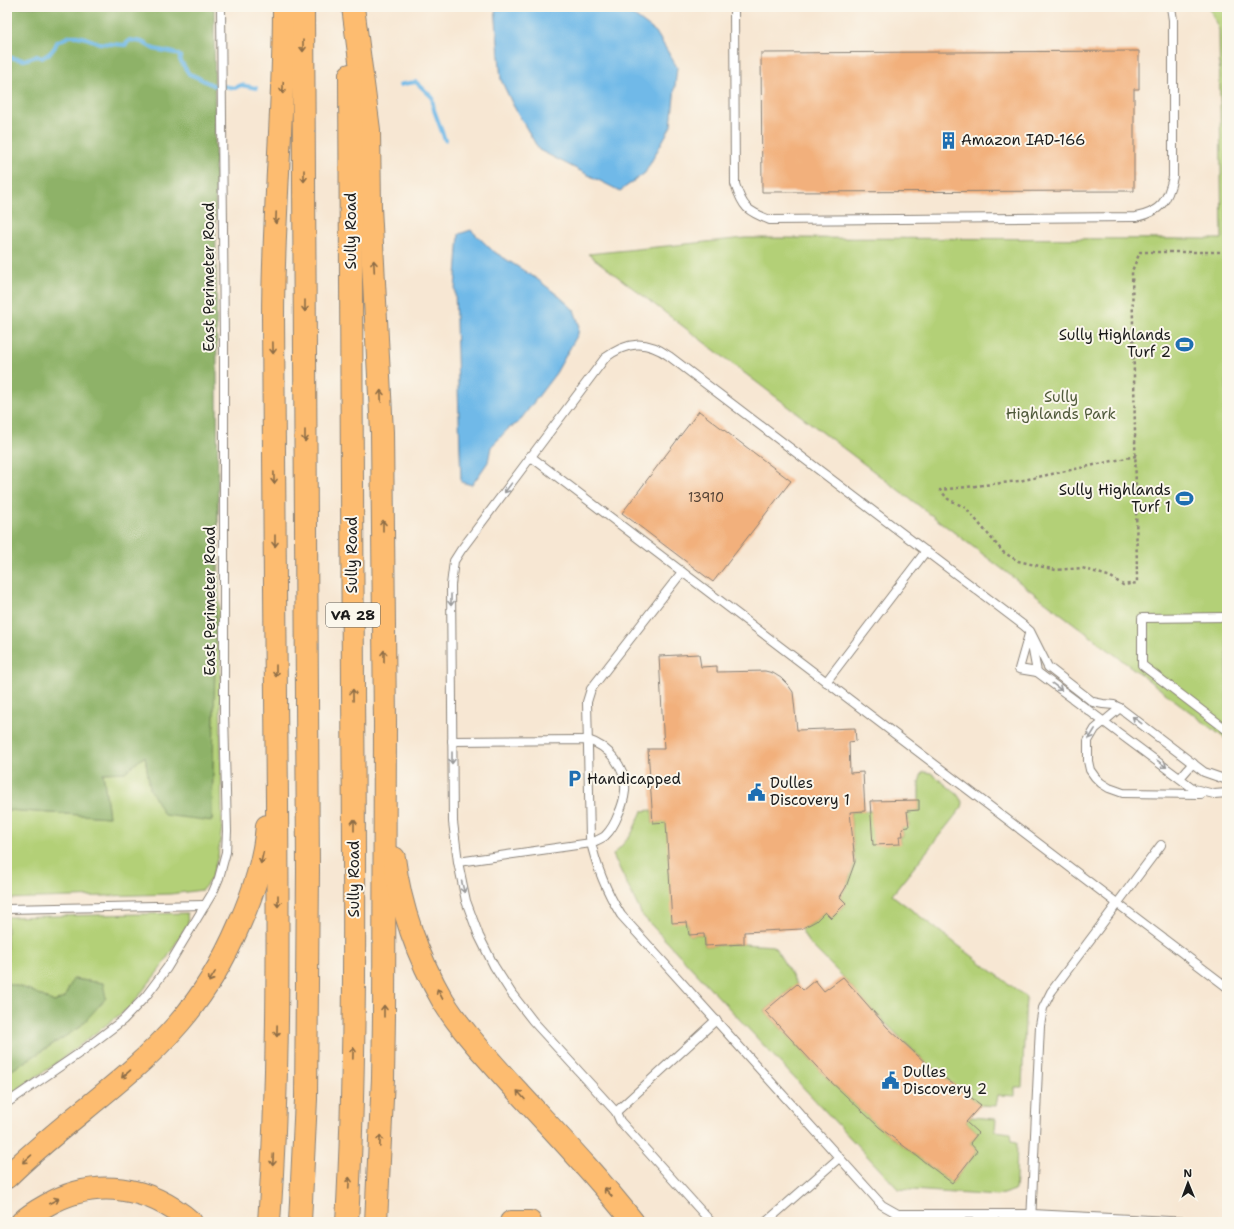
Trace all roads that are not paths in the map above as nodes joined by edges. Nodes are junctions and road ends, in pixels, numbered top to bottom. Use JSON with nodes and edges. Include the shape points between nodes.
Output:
{"nodes":[{"id":1,"x":221,"y":7,"type":"edge"},
{"id":2,"x":284,"y":7,"type":"edge"},
{"id":3,"x":303,"y":7,"type":"edge"},
{"id":4,"x":350,"y":7,"type":"edge"},
{"id":5,"x":353,"y":7,"type":"edge"},
{"id":6,"x":734,"y":7,"type":"edge"},
{"id":7,"x":1171,"y":7,"type":"edge"},
{"id":8,"x":530,"y":456,"type":"junction"},
{"id":9,"x":926,"y":551,"type":"junction"},
{"id":10,"x":682,"y":572,"type":"junction"},
{"id":11,"x":1227,"y":616,"type":"edge"},
{"id":12,"x":1030,"y":631,"type":"junction"},
{"id":13,"x":1037,"y":672,"type":"junction"},
{"id":14,"x":826,"y":682,"type":"junction"},
{"id":15,"x":276,"y":694,"type":"junction"},
{"id":16,"x":1120,"y":708,"type":"junction"},
{"id":17,"x":1104,"y":722,"type":"junction"},
{"id":18,"x":385,"y":723,"type":"junction"},
{"id":19,"x":1227,"y":730,"type":"edge"},
{"id":20,"x":588,"y":740,"type":"junction"},
{"id":21,"x":452,"y":741,"type":"junction"},
{"id":22,"x":1193,"y":763,"type":"junction"},
{"id":23,"x":1180,"y":778,"type":"junction"},
{"id":24,"x":1227,"y":780,"type":"edge"},
{"id":25,"x":1227,"y":793,"type":"edge"},
{"id":26,"x":1214,"y":794,"type":"junction"},
{"id":27,"x":591,"y":843,"type":"junction"},
{"id":28,"x":1161,"y":846,"type":"dead end"},
{"id":29,"x":458,"y":862,"type":"junction"},
{"id":30,"x":1117,"y":903,"type":"junction"},
{"id":31,"x":205,"y":904,"type":"junction"},
{"id":32,"x":7,"y":908,"type":"edge"},
{"id":33,"x":1227,"y":987,"type":"edge"},
{"id":34,"x":716,"y":1020,"type":"junction"},
{"id":35,"x":7,"y":1103,"type":"edge"},
{"id":36,"x":616,"y":1112,"type":"junction"},
{"id":37,"x":839,"y":1158,"type":"junction"},
{"id":38,"x":7,"y":1177,"type":"edge"},
{"id":39,"x":1031,"y":1218,"type":"edge"},
{"id":40,"x":22,"y":1222,"type":"edge"},
{"id":41,"x":191,"y":1222,"type":"edge"},
{"id":42,"x":269,"y":1222,"type":"edge"},
{"id":43,"x":300,"y":1222,"type":"edge"},
{"id":44,"x":347,"y":1222,"type":"edge"},
{"id":45,"x":376,"y":1222,"type":"edge"},
{"id":46,"x":511,"y":1222,"type":"edge"},
{"id":47,"x":530,"y":1222,"type":"edge"},
{"id":48,"x":633,"y":1222,"type":"edge"},
{"id":49,"x":711,"y":1222,"type":"edge"},
{"id":50,"x":766,"y":1222,"type":"edge"},
{"id":51,"x":1189,"y":1222,"type":"edge"}],
"edges":[{"from":1,"to":31,"type":"lane","name":"East Perimeter Road","via":[[224,714],[227,831],[223,866],[213,892]]},
{"from":2,"to":15,"type":"highway","one_way":true,"via":[[284,78],[273,315]]},
{"from":3,"to":43,"type":"highway","number":"VA 28","one_way":true,"via":[[308,871],[306,1099]]},
{"from":44,"to":4,"type":"highway","name":"Sully Road","number":"VA 28","one_way":true,"via":[[354,935]]},
{"from":18,"to":5,"type":"highway","one_way":true,"via":[[381,393],[370,207],[369,130]]},
{"from":6,"to":7,"type":"lane","via":[[735,184],[741,201],[753,213],[770,220],[1148,214],[1157,209],[1164,200],[1173,177]]},
{"from":8,"to":9,"type":"lane","via":[[605,358],[626,346],[648,345],[669,356]]},
{"from":8,"to":10,"type":"lane"},
{"from":8,"to":21,"type":"lane","one_way":true,"via":[[454,561],[451,585]]},
{"from":9,"to":12,"type":"lane"},
{"from":9,"to":14,"type":"lane"},
{"from":10,"to":14,"type":"lane"},
{"from":10,"to":20,"type":"lane","via":[[591,688],[587,702]]},
{"from":11,"to":19,"type":"lane","via":[[1142,618],[1142,665]]},
{"from":12,"to":13,"type":"lane"},
{"from":12,"to":13,"type":"lane","via":[[1019,669]]},
{"from":12,"to":16,"type":"lane","via":[[1048,666],[1093,702]]},
{"from":13,"to":17,"type":"lane","one_way":true},
{"from":14,"to":30,"type":"lane"},
{"from":15,"to":38,"type":"highway","one_way":true,"via":[[264,848],[248,904],[224,956],[191,1008],[162,1041]]},
{"from":15,"to":42,"type":"highway","one_way":true,"via":[[277,1048]]},
{"from":16,"to":17,"type":"lane"},
{"from":22,"to":16,"type":"lane","one_way":true},
{"from":17,"to":23,"type":"lane","one_way":true},
{"from":17,"to":26,"type":"lane","one_way":true,"via":[[1090,736],[1088,748],[1090,770],[1101,784],[1123,792]]},
{"from":45,"to":18,"type":"highway","one_way":true,"via":[[383,1071]]},
{"from":48,"to":18,"type":"highway","one_way":true,"via":[[472,1041],[443,1001],[432,979],[412,934],[398,882],[392,839]]},
{"from":20,"to":21,"type":"lane"},
{"from":20,"to":27,"type":"lane"},
{"from":20,"to":27,"type":"lane","via":[[596,742],[619,764],[625,790],[623,805],[614,824],[604,836]]},
{"from":21,"to":29,"type":"lane","one_way":true,"via":[[453,822]]},
{"from":22,"to":23,"type":"lane"},
{"from":22,"to":24,"type":"lane","via":[[1204,772]]},
{"from":23,"to":26,"type":"lane","via":[[1194,788]]},
{"from":25,"to":26,"type":"lane"},
{"from":27,"to":29,"type":"lane"},
{"from":27,"to":34,"type":"lane","via":[[601,878],[621,915]]},
{"from":28,"to":30,"type":"lane"},
{"from":29,"to":36,"type":"lane","one_way":true,"via":[[472,918],[502,980],[533,1021]]},
{"from":30,"to":33,"type":"lane"},
{"from":30,"to":39,"type":"lane","via":[[1051,992],[1043,1008]]},
{"from":31,"to":32,"type":"lane"},
{"from":31,"to":35,"type":"lane","name":"East Perimeter Road","via":[[167,968],[135,1008],[81,1052]]},
{"from":34,"to":36,"type":"lane"},
{"from":34,"to":37,"type":"lane"},
{"from":36,"to":49,"type":"lane","via":[[620,1121]]},
{"from":37,"to":39,"type":"lane","via":[[882,1205],[898,1214]]},
{"from":37,"to":50,"type":"lane"},
{"from":39,"to":51,"type":"lane"},
{"from":40,"to":41,"type":"highway","one_way":true,"via":[[37,1210],[63,1196],[107,1188],[149,1196],[174,1209]]},
{"from":46,"to":47,"type":"highway"}]}
